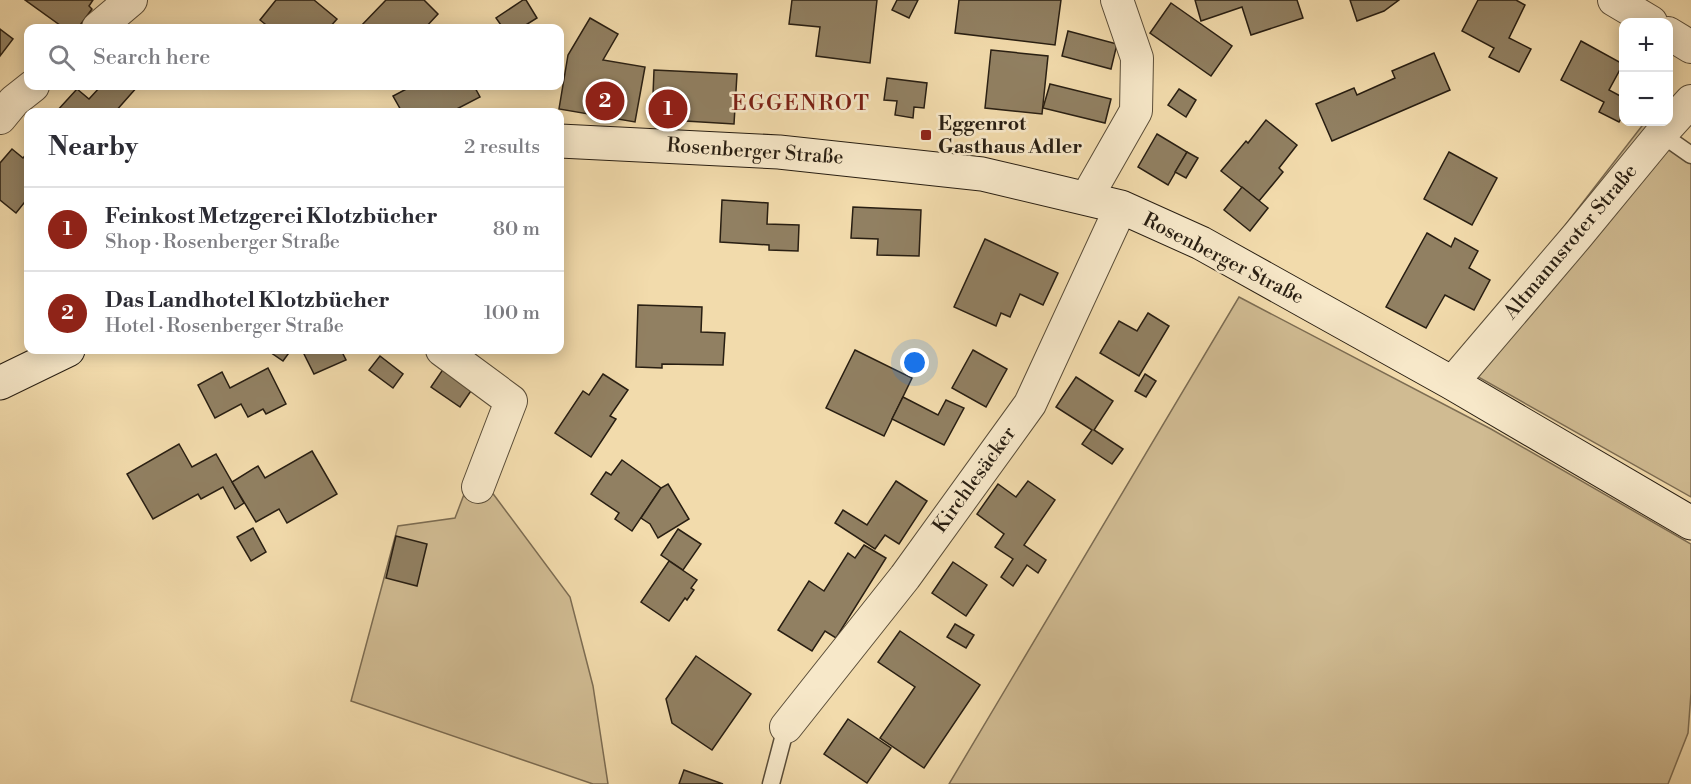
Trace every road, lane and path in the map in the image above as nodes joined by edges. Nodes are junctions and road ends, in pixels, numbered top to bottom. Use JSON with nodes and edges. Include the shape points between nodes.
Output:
{"nodes":[{"id":1,"x":131,"y":0,"type":"edge"},
{"id":2,"x":1117,"y":0,"type":"edge"},
{"id":3,"x":1614,"y":0,"type":"edge"},
{"id":4,"x":1644,"y":18,"type":"edge"},
{"id":5,"x":103,"y":24,"type":"edge"},
{"id":6,"x":1673,"y":36,"type":"edge"},
{"id":7,"x":1691,"y":47,"type":"edge"},
{"id":8,"x":28,"y":90,"type":"edge"},
{"id":9,"x":1691,"y":101,"type":"edge"},
{"id":10,"x":0,"y":118,"type":"edge"},
{"id":11,"x":1661,"y":134,"type":"junction"},
{"id":12,"x":564,"y":141,"type":"edge"},
{"id":13,"x":1691,"y":155,"type":"edge"},
{"id":14,"x":1087,"y":198,"type":"junction"},
{"id":15,"x":1121,"y":207,"type":"junction"},
{"id":16,"x":60,"y":354,"type":"edge"},
{"id":17,"x":447,"y":354,"type":"edge"},
{"id":18,"x":0,"y":383,"type":"edge"},
{"id":19,"x":1452,"y":383,"type":"junction"},
{"id":20,"x":478,"y":487,"type":"dead end"},
{"id":21,"x":1691,"y":523,"type":"edge"},
{"id":22,"x":786,"y":727,"type":"joint"},
{"id":23,"x":771,"y":784,"type":"edge"}],
"edges":[{"from":1,"to":5,"type":"street"},
{"from":2,"to":14,"type":"street","via":[[1137,58],[1136,111]]},
{"from":3,"to":4,"type":"street"},
{"from":6,"to":7,"type":"street"},
{"from":8,"to":10,"type":"street"},
{"from":9,"to":11,"type":"street","name":"Altmannsroter Straße"},
{"from":11,"to":13,"type":"lane"},
{"from":11,"to":19,"type":"street","name":"Altmannsroter Straße"},
{"from":12,"to":14,"type":"main road","name":"Rosenberger Straße","via":[[780,152],[982,174]]},
{"from":14,"to":15,"type":"main road","name":"Rosenberger Straße"},
{"from":15,"to":19,"type":"main road","name":"Rosenberger Straße","via":[[1201,243]]},
{"from":15,"to":22,"type":"street","name":"Kirchlesäcker","via":[[1030,404],[905,577]]},
{"from":16,"to":18,"type":"main road"},
{"from":17,"to":20,"type":"street","via":[[511,401]]},
{"from":19,"to":21,"type":"main road","name":"Rosenberger Straße"},
{"from":22,"to":23,"type":"lane"}]}
